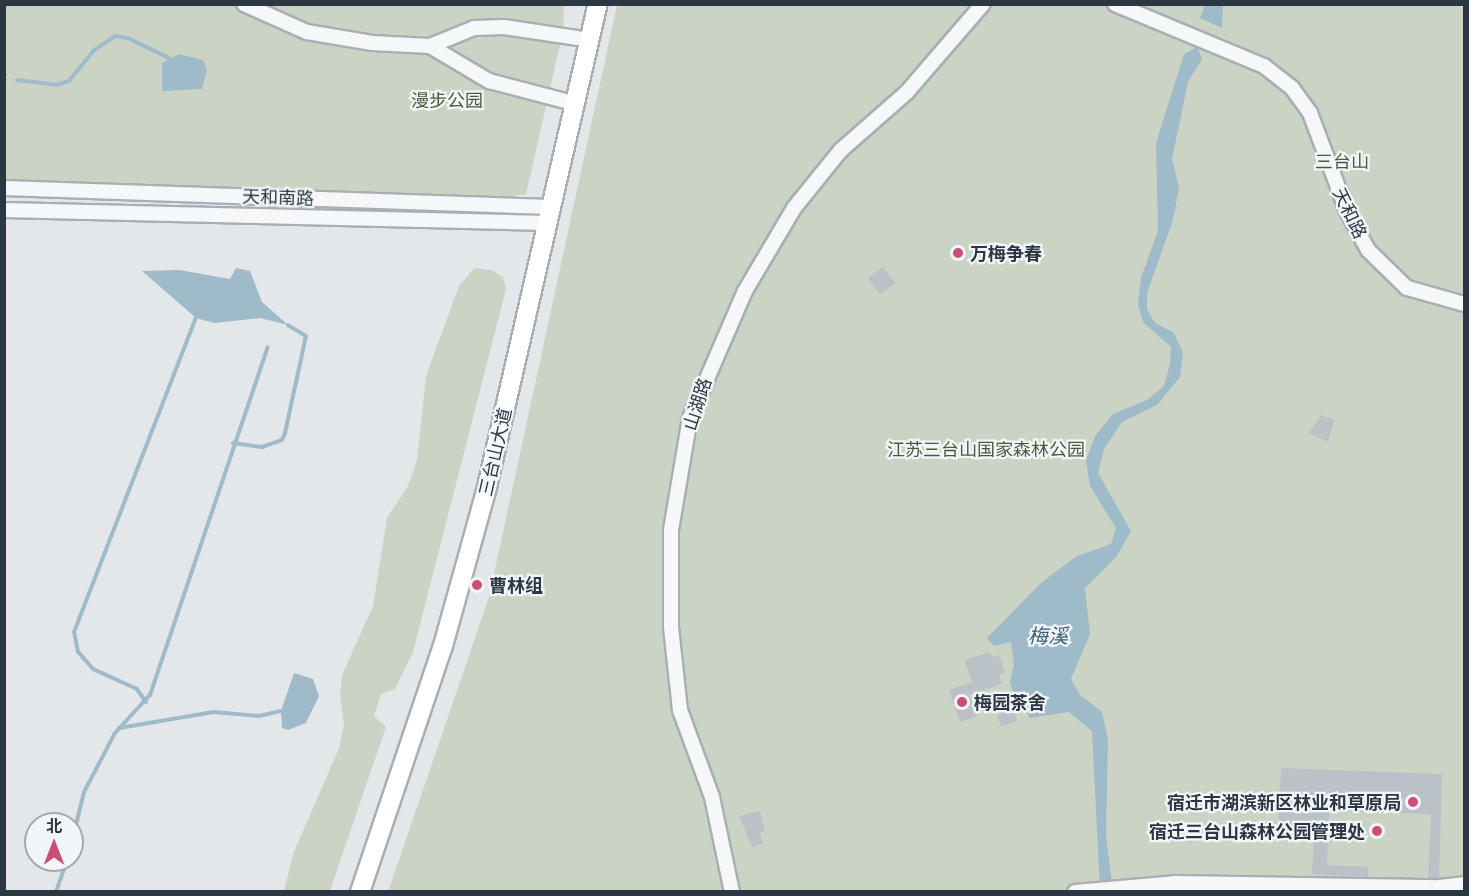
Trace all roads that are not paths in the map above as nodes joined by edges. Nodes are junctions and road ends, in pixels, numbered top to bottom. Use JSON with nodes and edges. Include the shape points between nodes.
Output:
{"nodes":[{"id":1,"x":244,"y":4,"type":"edge"},
{"id":2,"x":585,"y":4,"type":"edge"},
{"id":3,"x":598,"y":4,"type":"edge"},
{"id":4,"x":983,"y":4,"type":"edge"},
{"id":5,"x":1115,"y":4,"type":"edge"},
{"id":6,"x":578,"y":38,"type":"junction"},
{"id":7,"x":430,"y":46,"type":"junction"},
{"id":8,"x":565,"y":101,"type":"junction"},
{"id":9,"x":4,"y":188,"type":"edge"},
{"id":10,"x":4,"y":210,"type":"edge"},
{"id":11,"x":544,"y":215,"type":"junction"},
{"id":12,"x":1464,"y":304,"type":"edge"},
{"id":13,"x":1464,"y":884,"type":"edge"},
{"id":14,"x":1271,"y":887,"type":"edge"},
{"id":15,"x":351,"y":891,"type":"edge"},
{"id":16,"x":360,"y":891,"type":"edge"},
{"id":17,"x":732,"y":891,"type":"edge"},
{"id":18,"x":1077,"y":891,"type":"edge"}],
"edges":[{"from":1,"to":7,"type":"street","via":[[307,32],[372,43]]},
{"from":2,"to":6,"type":"main road","name":"三台山大道"},
{"from":3,"to":11,"type":"main road","name":"三台山大道"},
{"from":4,"to":17,"type":"street","name":"山湖路","via":[[907,92],[841,150],[794,208],[745,291],[690,418],[671,530],[671,627],[680,710],[712,797]]},
{"from":5,"to":12,"type":"street","name":"天和路","via":[[1264,66],[1292,88],[1310,113],[1347,211],[1368,250],[1407,288]]},
{"from":6,"to":7,"type":"street","via":[[504,27],[474,28]]},
{"from":6,"to":8,"type":"main road","name":"三台山大道"},
{"from":7,"to":8,"type":"street","via":[[489,81]]},
{"from":8,"to":11,"type":"main road","name":"三台山大道"},
{"from":9,"to":11,"type":"street","name":"天和南路"},
{"from":10,"to":11,"type":"street","name":"天和南路"},
{"from":11,"to":15,"type":"main road","name":"三台山大道","via":[[434,649]]},
{"from":11,"to":16,"type":"main road","name":"三台山大道","via":[[487,487],[443,646]]},
{"from":13,"to":14,"type":"street"},
{"from":14,"to":18,"type":"street","via":[[1120,887]]}]}
